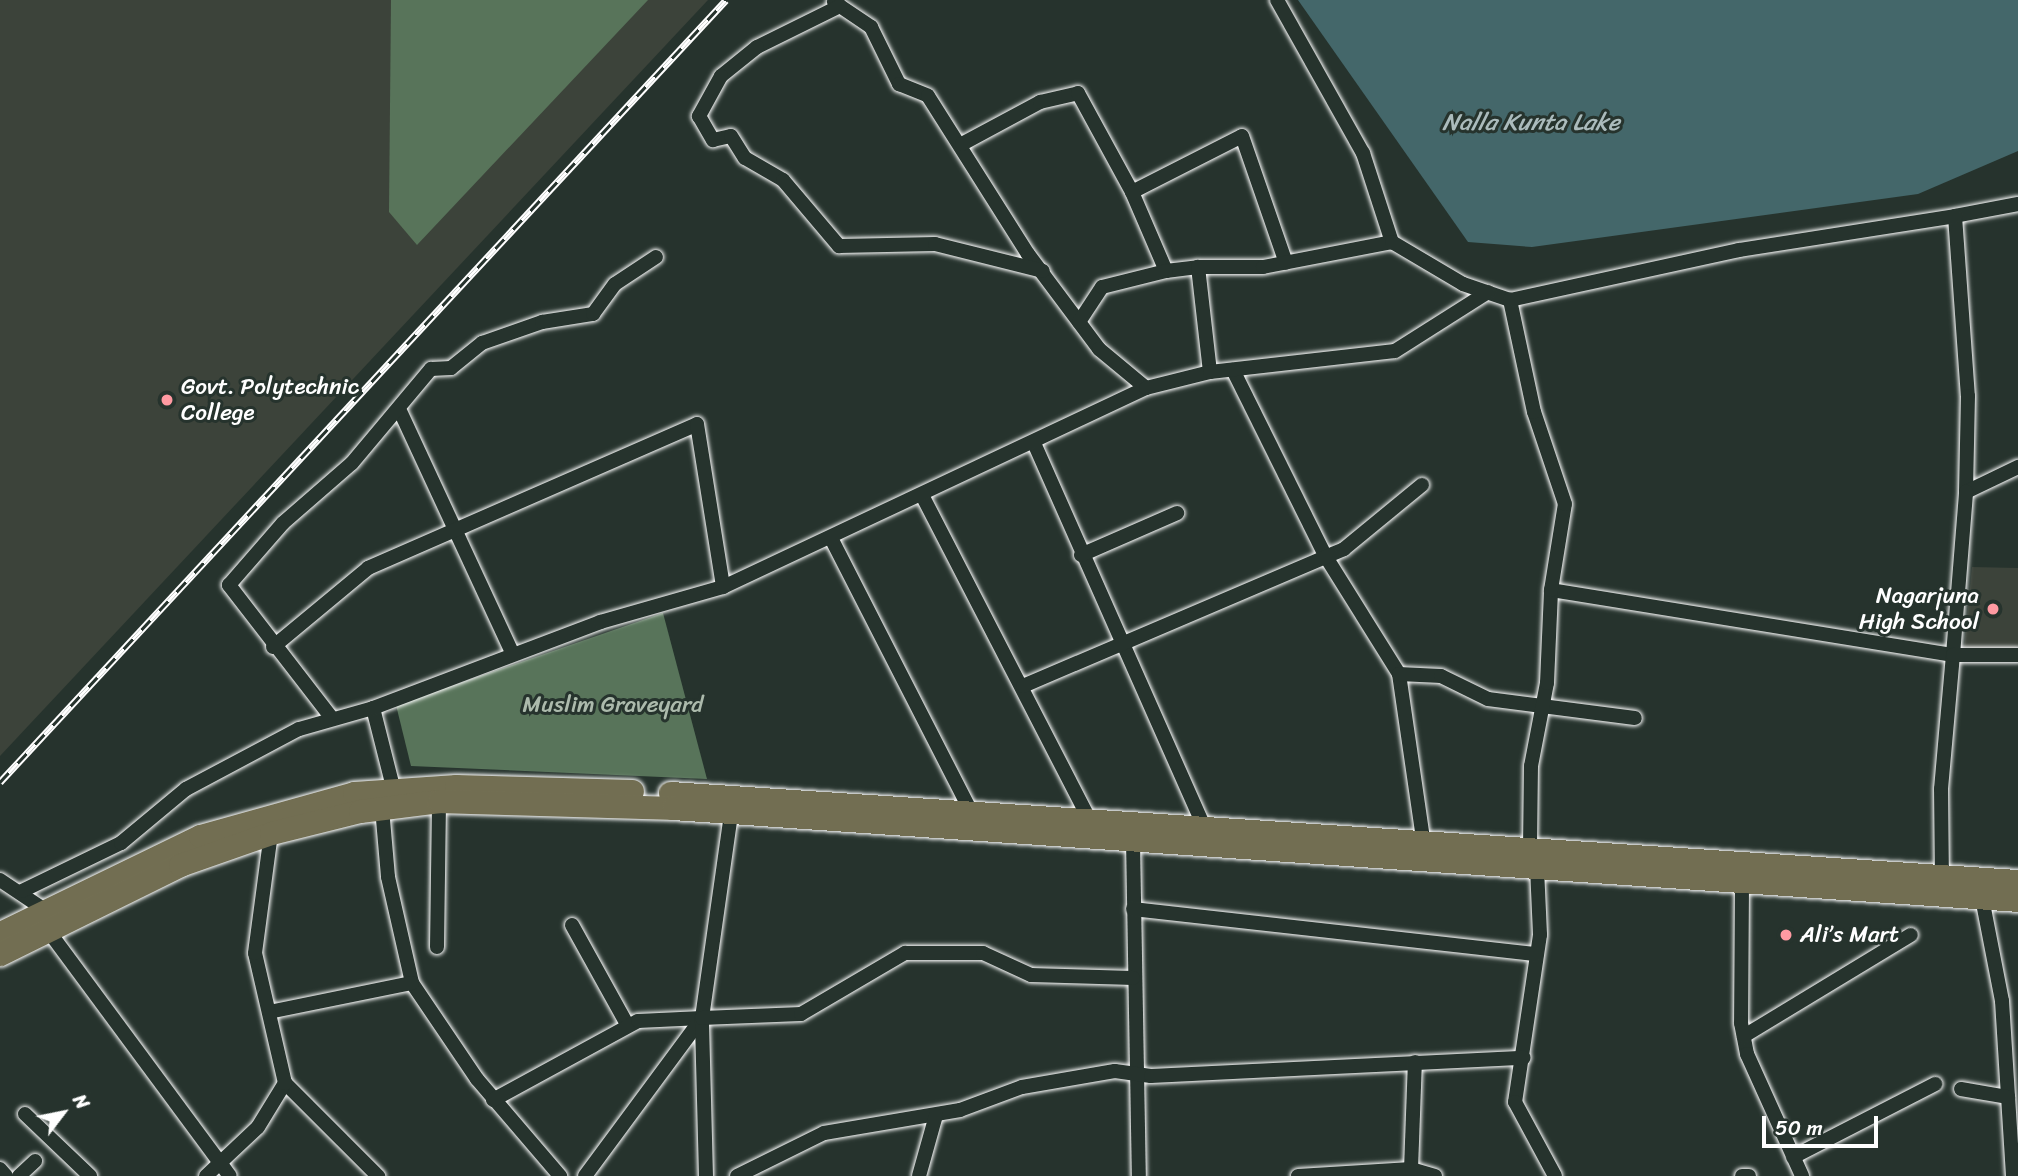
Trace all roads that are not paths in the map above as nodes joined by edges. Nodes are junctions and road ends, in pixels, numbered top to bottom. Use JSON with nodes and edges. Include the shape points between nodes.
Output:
{"nodes":[{"id":1,"x":1277,"y":0,"type":"edge"},
{"id":2,"x":835,"y":3,"type":"edge"},
{"id":3,"x":962,"y":144,"type":"junction"},
{"id":4,"x":1132,"y":192,"type":"junction"},
{"id":5,"x":2018,"y":204,"type":"edge"},
{"id":6,"x":1955,"y":216,"type":"junction"},
{"id":7,"x":1392,"y":242,"type":"junction"},
{"id":8,"x":656,"y":257,"type":"dead end"},
{"id":9,"x":1286,"y":263,"type":"junction"},
{"id":10,"x":1198,"y":268,"type":"junction"},
{"id":11,"x":1043,"y":271,"type":"junction"},
{"id":12,"x":1166,"y":271,"type":"junction"},
{"id":13,"x":1488,"y":292,"type":"junction"},
{"id":14,"x":1510,"y":300,"type":"junction"},
{"id":15,"x":1079,"y":322,"type":"junction"},
{"id":16,"x":1233,"y":370,"type":"junction"},
{"id":17,"x":1210,"y":372,"type":"junction"},
{"id":18,"x":1146,"y":388,"type":"junction"},
{"id":19,"x":400,"y":411,"type":"junction"},
{"id":20,"x":1034,"y":443,"type":"junction"},
{"id":21,"x":2018,"y":467,"type":"edge"},
{"id":22,"x":1422,"y":485,"type":"dead end"},
{"id":23,"x":1966,"y":492,"type":"junction"},
{"id":24,"x":923,"y":497,"type":"junction"},
{"id":25,"x":1177,"y":513,"type":"dead end"},
{"id":26,"x":457,"y":524,"type":"junction"},
{"id":27,"x":831,"y":538,"type":"junction"},
{"id":28,"x":1081,"y":555,"type":"junction"},
{"id":29,"x":1325,"y":557,"type":"junction"},
{"id":30,"x":723,"y":587,"type":"junction"},
{"id":31,"x":1551,"y":590,"type":"junction"},
{"id":32,"x":273,"y":647,"type":"junction"},
{"id":33,"x":1120,"y":648,"type":"junction"},
{"id":34,"x":513,"y":654,"type":"junction"},
{"id":35,"x":1954,"y":655,"type":"junction"},
{"id":36,"x":2018,"y":655,"type":"edge"},
{"id":37,"x":1399,"y":674,"type":"junction"},
{"id":38,"x":1023,"y":686,"type":"junction"},
{"id":39,"x":1543,"y":701,"type":"junction"},
{"id":40,"x":373,"y":708,"type":"junction"},
{"id":41,"x":331,"y":717,"type":"junction"},
{"id":42,"x":1635,"y":718,"type":"dead end"},
{"id":43,"x":391,"y":801,"type":"junction"},
{"id":44,"x":439,"y":801,"type":"junction"},
{"id":45,"x":970,"y":810,"type":"junction"},
{"id":46,"x":731,"y":814,"type":"junction"},
{"id":47,"x":1088,"y":817,"type":"junction"},
{"id":48,"x":1203,"y":825,"type":"junction"},
{"id":49,"x":271,"y":833,"type":"junction"},
{"id":50,"x":1423,"y":839,"type":"junction"},
{"id":51,"x":1133,"y":841,"type":"junction"},
{"id":52,"x":1533,"y":858,"type":"junction"},
{"id":53,"x":0,"y":880,"type":"edge"},
{"id":54,"x":2018,"y":881,"type":"edge"},
{"id":55,"x":1942,"y":885,"type":"junction"},
{"id":56,"x":1742,"y":886,"type":"junction"},
{"id":57,"x":22,"y":891,"type":"junction"},
{"id":58,"x":1982,"y":898,"type":"junction"},
{"id":59,"x":2018,"y":900,"type":"edge"},
{"id":60,"x":1133,"y":909,"type":"junction"},
{"id":61,"x":46,"y":919,"type":"junction"},
{"id":62,"x":572,"y":925,"type":"dead end"},
{"id":63,"x":0,"y":933,"type":"edge"},
{"id":64,"x":1911,"y":935,"type":"dead end"},
{"id":65,"x":437,"y":947,"type":"dead end"},
{"id":66,"x":0,"y":954,"type":"edge"},
{"id":67,"x":1536,"y":954,"type":"junction"},
{"id":68,"x":1133,"y":978,"type":"junction"},
{"id":69,"x":412,"y":983,"type":"junction"},
{"id":70,"x":269,"y":1012,"type":"junction"},
{"id":71,"x":702,"y":1018,"type":"junction"},
{"id":72,"x":628,"y":1026,"type":"junction"},
{"id":73,"x":1744,"y":1036,"type":"junction"},
{"id":74,"x":1524,"y":1058,"type":"junction"},
{"id":75,"x":1415,"y":1062,"type":"junction"},
{"id":76,"x":1133,"y":1073,"type":"junction"},
{"id":77,"x":285,"y":1083,"type":"junction"},
{"id":78,"x":1935,"y":1084,"type":"dead end"},
{"id":79,"x":1961,"y":1089,"type":"dead end"},
{"id":80,"x":2008,"y":1097,"type":"junction"},
{"id":81,"x":493,"y":1100,"type":"junction"},
{"id":82,"x":25,"y":1114,"type":"dead end"},
{"id":83,"x":936,"y":1115,"type":"junction"},
{"id":84,"x":1793,"y":1157,"type":"junction"},
{"id":85,"x":34,"y":1161,"type":"dead end"},
{"id":86,"x":219,"y":1162,"type":"junction"},
{"id":87,"x":0,"y":1169,"type":"edge"},
{"id":88,"x":1411,"y":1169,"type":"junction"},
{"id":89,"x":6,"y":1176,"type":"edge"},
{"id":90,"x":19,"y":1176,"type":"edge"},
{"id":91,"x":90,"y":1176,"type":"edge"},
{"id":92,"x":206,"y":1176,"type":"edge"},
{"id":93,"x":230,"y":1176,"type":"edge"},
{"id":94,"x":378,"y":1176,"type":"edge"},
{"id":95,"x":560,"y":1176,"type":"edge"},
{"id":96,"x":585,"y":1176,"type":"edge"},
{"id":97,"x":706,"y":1176,"type":"edge"},
{"id":98,"x":737,"y":1176,"type":"edge"},
{"id":99,"x":919,"y":1176,"type":"edge"},
{"id":100,"x":1139,"y":1176,"type":"edge"},
{"id":101,"x":1298,"y":1176,"type":"edge"},
{"id":102,"x":1435,"y":1176,"type":"edge"},
{"id":103,"x":1555,"y":1176,"type":"edge"},
{"id":104,"x":1742,"y":1176,"type":"edge"},
{"id":105,"x":1749,"y":1176,"type":"edge"},
{"id":106,"x":1802,"y":1176,"type":"edge"},
{"id":107,"x":2013,"y":1176,"type":"edge"}],
"edges":[{"from":1,"to":7,"type":"street","via":[[1363,153]]},
{"from":2,"to":3,"type":"street","via":[[871,27],[898,84],[928,96]]},
{"from":2,"to":11,"type":"street","via":[[757,47],[721,75],[699,116],[713,140],[731,136],[745,158],[783,180],[839,246],[935,244]]},
{"from":3,"to":4,"type":"street","via":[[1040,102],[1078,93]]},
{"from":3,"to":11,"type":"street"},
{"from":4,"to":9,"type":"street","via":[[1242,136]]},
{"from":4,"to":12,"type":"street"},
{"from":5,"to":6,"type":"street"},
{"from":6,"to":14,"type":"street","via":[[1739,250]]},
{"from":6,"to":23,"type":"street","via":[[1968,396]]},
{"from":7,"to":9,"type":"street"},
{"from":7,"to":13,"type":"street"},
{"from":8,"to":19,"type":"street","via":[[615,284],[593,314],[542,322],[482,342],[451,368],[430,369]]},
{"from":9,"to":10,"type":"street"},
{"from":10,"to":12,"type":"street"},
{"from":10,"to":17,"type":"street"},
{"from":11,"to":15,"type":"street"},
{"from":12,"to":15,"type":"street","via":[[1102,287]]},
{"from":13,"to":14,"type":"street"},
{"from":13,"to":16,"type":"street","via":[[1395,351]]},
{"from":14,"to":31,"type":"street","via":[[1534,411],[1565,504]]},
{"from":15,"to":18,"type":"street","via":[[1099,349]]},
{"from":16,"to":17,"type":"street"},
{"from":16,"to":29,"type":"street"},
{"from":17,"to":18,"type":"street"},
{"from":18,"to":20,"type":"street"},
{"from":19,"to":26,"type":"street"},
{"from":19,"to":32,"type":"street","via":[[283,523],[229,585]]},
{"from":20,"to":24,"type":"street"},
{"from":20,"to":28,"type":"street"},
{"from":21,"to":23,"type":"street"},
{"from":22,"to":29,"type":"street"},
{"from":23,"to":35,"type":"street"},
{"from":24,"to":27,"type":"street"},
{"from":24,"to":38,"type":"street"},
{"from":25,"to":28,"type":"street"},
{"from":26,"to":30,"type":"street","via":[[697,424]]},
{"from":26,"to":32,"type":"street","via":[[368,568]]},
{"from":26,"to":34,"type":"street"},
{"from":27,"to":30,"type":"street"},
{"from":27,"to":45,"type":"street"},
{"from":28,"to":33,"type":"street"},
{"from":29,"to":33,"type":"street"},
{"from":29,"to":37,"type":"street"},
{"from":30,"to":34,"type":"street"},
{"from":31,"to":35,"type":"street"},
{"from":31,"to":39,"type":"street"},
{"from":32,"to":41,"type":"street"},
{"from":33,"to":38,"type":"street"},
{"from":33,"to":48,"type":"street"},
{"from":34,"to":40,"type":"street"},
{"from":35,"to":36,"type":"street"},
{"from":35,"to":55,"type":"street","via":[[1941,789]]},
{"from":37,"to":39,"type":"street","via":[[1441,676],[1488,699]]},
{"from":37,"to":50,"type":"street"},
{"from":38,"to":47,"type":"street"},
{"from":39,"to":42,"type":"street"},
{"from":39,"to":52,"type":"street","via":[[1531,766]]},
{"from":40,"to":41,"type":"street"},
{"from":40,"to":43,"type":"street"},
{"from":41,"to":57,"type":"street","via":[[186,789],[121,843]]},
{"from":43,"to":44,"type":"highway"},
{"from":43,"to":45,"type":"highway","via":[[519,786]]},
{"from":43,"to":49,"type":"highway"},
{"from":43,"to":61,"type":"highway","via":[[354,793],[200,836]]},
{"from":43,"to":69,"type":"street","via":[[388,877]]},
{"from":44,"to":46,"type":"highway"},
{"from":44,"to":65,"type":"street"},
{"from":45,"to":47,"type":"highway"},
{"from":46,"to":51,"type":"highway"},
{"from":46,"to":71,"type":"street"},
{"from":47,"to":48,"type":"highway"},
{"from":48,"to":50,"type":"highway"},
{"from":49,"to":61,"type":"highway"},
{"from":49,"to":70,"type":"street","via":[[255,953]]},
{"from":50,"to":52,"type":"highway"},
{"from":51,"to":52,"type":"highway"},
{"from":51,"to":60,"type":"street"},
{"from":52,"to":55,"type":"highway"},
{"from":52,"to":56,"type":"highway"},
{"from":52,"to":67,"type":"street"},
{"from":53,"to":57,"type":"street"},
{"from":54,"to":55,"type":"highway"},
{"from":55,"to":56,"type":"highway"},
{"from":55,"to":58,"type":"highway"},
{"from":56,"to":73,"type":"street"},
{"from":57,"to":61,"type":"street"},
{"from":58,"to":59,"type":"highway"},
{"from":58,"to":80,"type":"street","via":[[2002,1001]]},
{"from":60,"to":67,"type":"street"},
{"from":60,"to":68,"type":"street"},
{"from":61,"to":63,"type":"highway"},
{"from":61,"to":66,"type":"highway"},
{"from":61,"to":86,"type":"street"},
{"from":62,"to":72,"type":"street"},
{"from":64,"to":73,"type":"street"},
{"from":67,"to":74,"type":"street"},
{"from":68,"to":71,"type":"street","via":[[1031,975],[983,953],[905,953],[801,1014]]},
{"from":68,"to":76,"type":"street"},
{"from":69,"to":70,"type":"street"},
{"from":69,"to":81,"type":"street"},
{"from":70,"to":77,"type":"street"},
{"from":71,"to":72,"type":"street","via":[[658,1017]]},
{"from":71,"to":96,"type":"street"},
{"from":71,"to":97,"type":"street"},
{"from":72,"to":81,"type":"street"},
{"from":73,"to":84,"type":"street","via":[[1763,1096]]},
{"from":74,"to":75,"type":"street"},
{"from":74,"to":103,"type":"street","via":[[1515,1102]]},
{"from":75,"to":76,"type":"street"},
{"from":75,"to":88,"type":"street"},
{"from":76,"to":83,"type":"street","via":[[1022,1087]]},
{"from":76,"to":100,"type":"street"},
{"from":77,"to":86,"type":"street","via":[[275,1107]]},
{"from":77,"to":94,"type":"street"},
{"from":78,"to":84,"type":"street"},
{"from":79,"to":80,"type":"street"},
{"from":80,"to":107,"type":"street"},
{"from":81,"to":95,"type":"street"},
{"from":82,"to":91,"type":"street"},
{"from":83,"to":98,"type":"street","via":[[824,1133]]},
{"from":83,"to":99,"type":"street"},
{"from":84,"to":106,"type":"street"},
{"from":85,"to":90,"type":"street"},
{"from":86,"to":92,"type":"street"},
{"from":86,"to":93,"type":"street"},
{"from":87,"to":89,"type":"street"},
{"from":88,"to":101,"type":"street"},
{"from":88,"to":102,"type":"street"},
{"from":104,"to":105,"type":"street"}]}
